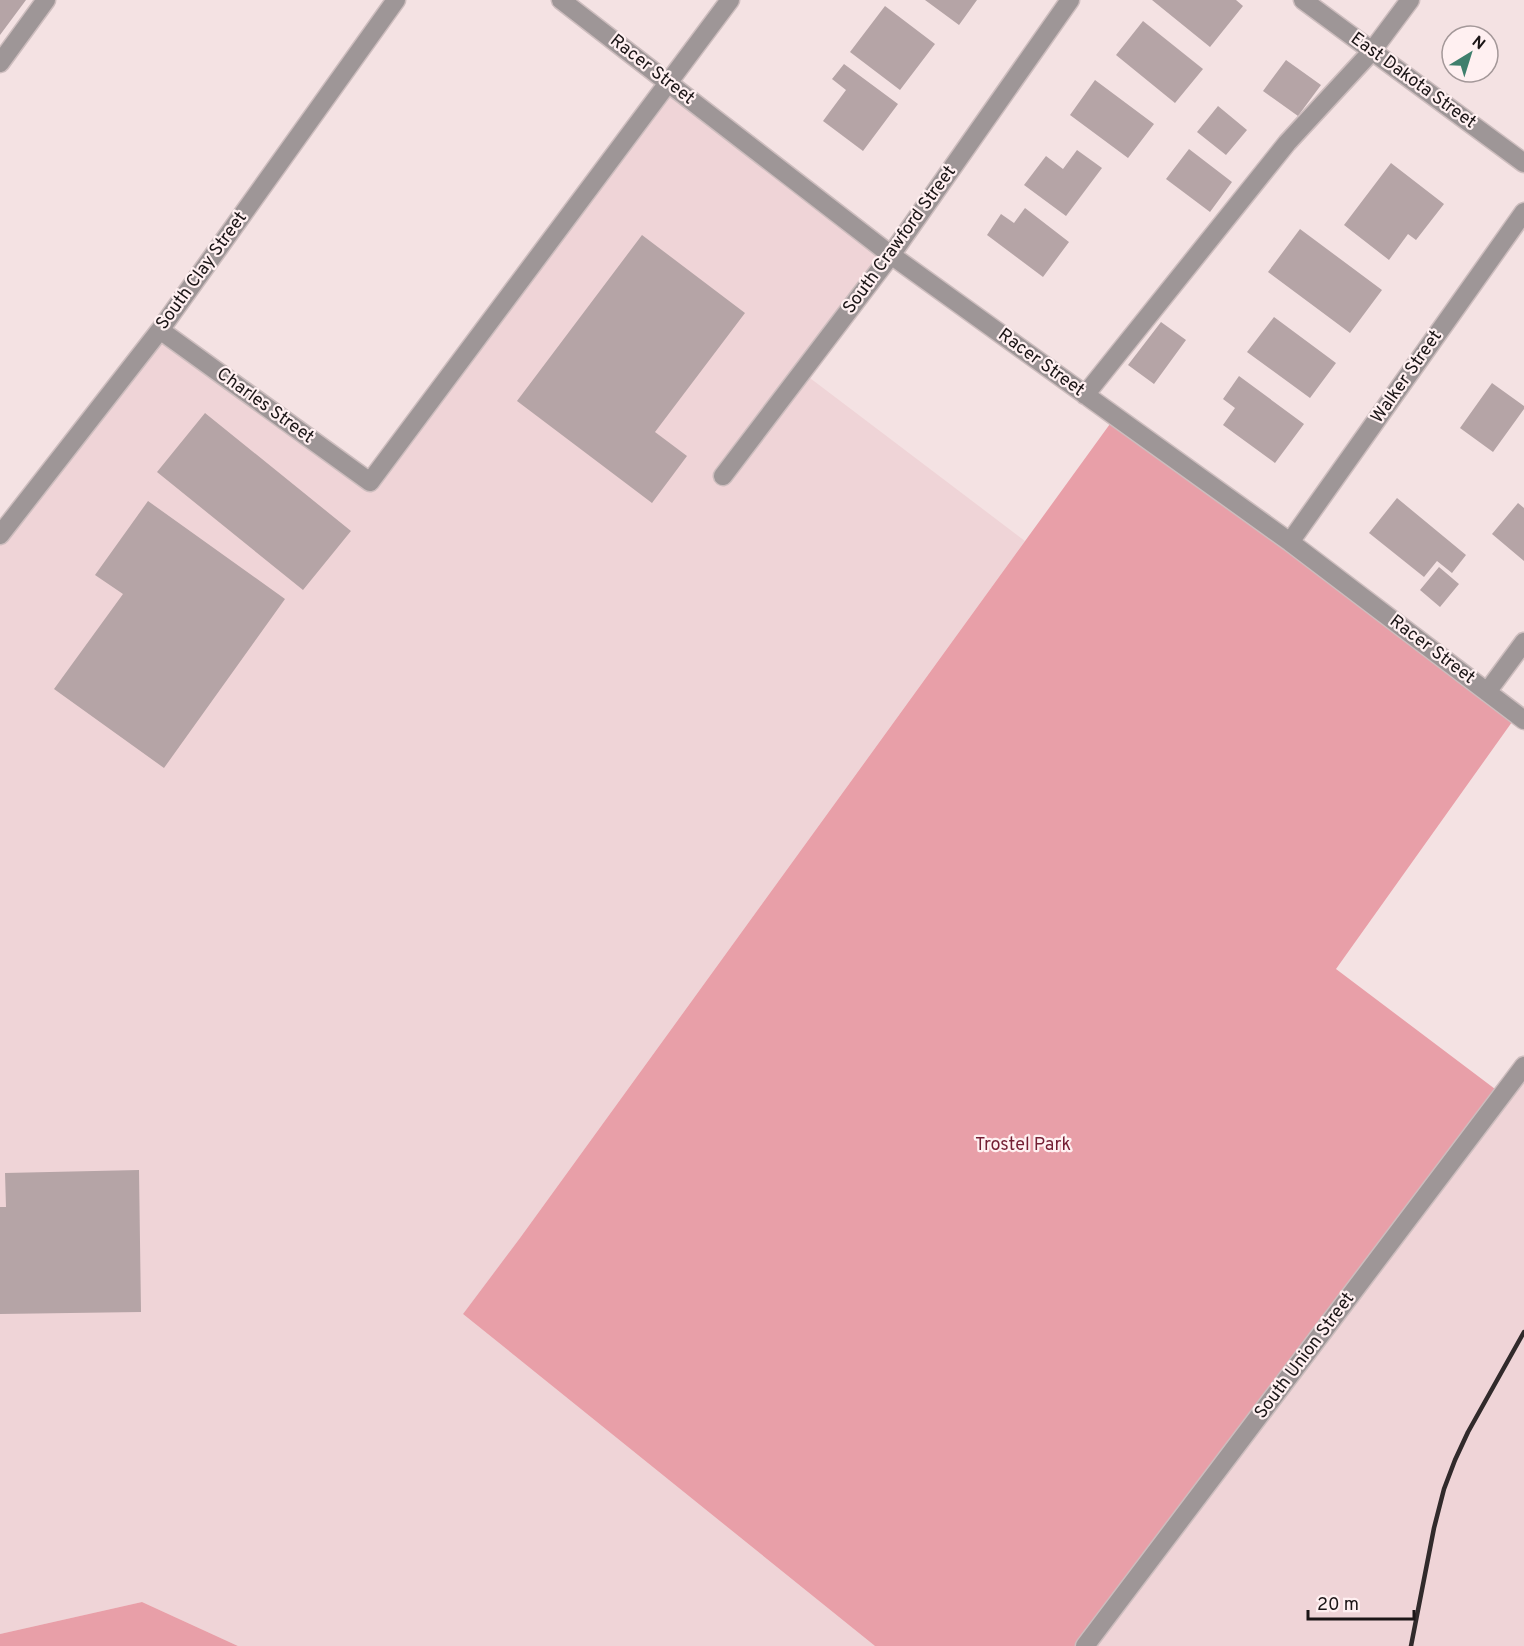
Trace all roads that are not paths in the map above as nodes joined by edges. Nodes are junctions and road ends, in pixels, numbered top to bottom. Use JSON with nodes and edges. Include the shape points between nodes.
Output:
{"nodes":[{"id":1,"x":46,"y":0,"type":"edge"},
{"id":2,"x":396,"y":0,"type":"edge"},
{"id":3,"x":561,"y":0,"type":"edge"},
{"id":4,"x":730,"y":0,"type":"edge"},
{"id":5,"x":1070,"y":0,"type":"edge"},
{"id":6,"x":1303,"y":0,"type":"edge"},
{"id":7,"x":1410,"y":0,"type":"edge"},
{"id":8,"x":1372,"y":51,"type":"junction"},
{"id":9,"x":0,"y":63,"type":"edge"},
{"id":10,"x":669,"y":83,"type":"junction"},
{"id":11,"x":1524,"y":163,"type":"edge"},
{"id":12,"x":1524,"y":212,"type":"edge"},
{"id":13,"x":891,"y":255,"type":"junction"},
{"id":14,"x":160,"y":330,"type":"junction"},
{"id":15,"x":1085,"y":395,"type":"junction"},
{"id":16,"x":723,"y":476,"type":"dead end"},
{"id":17,"x":0,"y":535,"type":"edge"},
{"id":18,"x":1290,"y":542,"type":"junction"},
{"id":19,"x":1524,"y":642,"type":"edge"},
{"id":20,"x":1487,"y":692,"type":"junction"},
{"id":21,"x":1524,"y":720,"type":"edge"},
{"id":22,"x":1524,"y":1066,"type":"edge"},
{"id":23,"x":1085,"y":1646,"type":"edge"}],
"edges":[{"from":1,"to":9,"type":"street"},
{"from":2,"to":14,"type":"street","name":"South Clay Street"},
{"from":3,"to":10,"type":"street","name":"Racer Street"},
{"from":4,"to":10,"type":"street"},
{"from":5,"to":13,"type":"street","name":"South Crawford Street"},
{"from":6,"to":8,"type":"street","name":"East Dakota Street"},
{"from":7,"to":8,"type":"street"},
{"from":8,"to":11,"type":"street","name":"East Dakota Street"},
{"from":8,"to":15,"type":"street","via":[[1287,143]]},
{"from":10,"to":13,"type":"street","name":"Racer Street"},
{"from":10,"to":14,"type":"street","name":"Charles Street","via":[[370,482]]},
{"from":12,"to":18,"type":"street","name":"Walker Street"},
{"from":13,"to":15,"type":"street","name":"Racer Street"},
{"from":13,"to":16,"type":"street","name":"South Crawford Street"},
{"from":14,"to":17,"type":"street","name":"South Clay Street"},
{"from":15,"to":18,"type":"street","name":"Racer Street"},
{"from":18,"to":20,"type":"street","name":"Racer Street"},
{"from":19,"to":20,"type":"street"},
{"from":20,"to":21,"type":"street","name":"Racer Street"},
{"from":22,"to":23,"type":"street","name":"South Union Street"}]}
